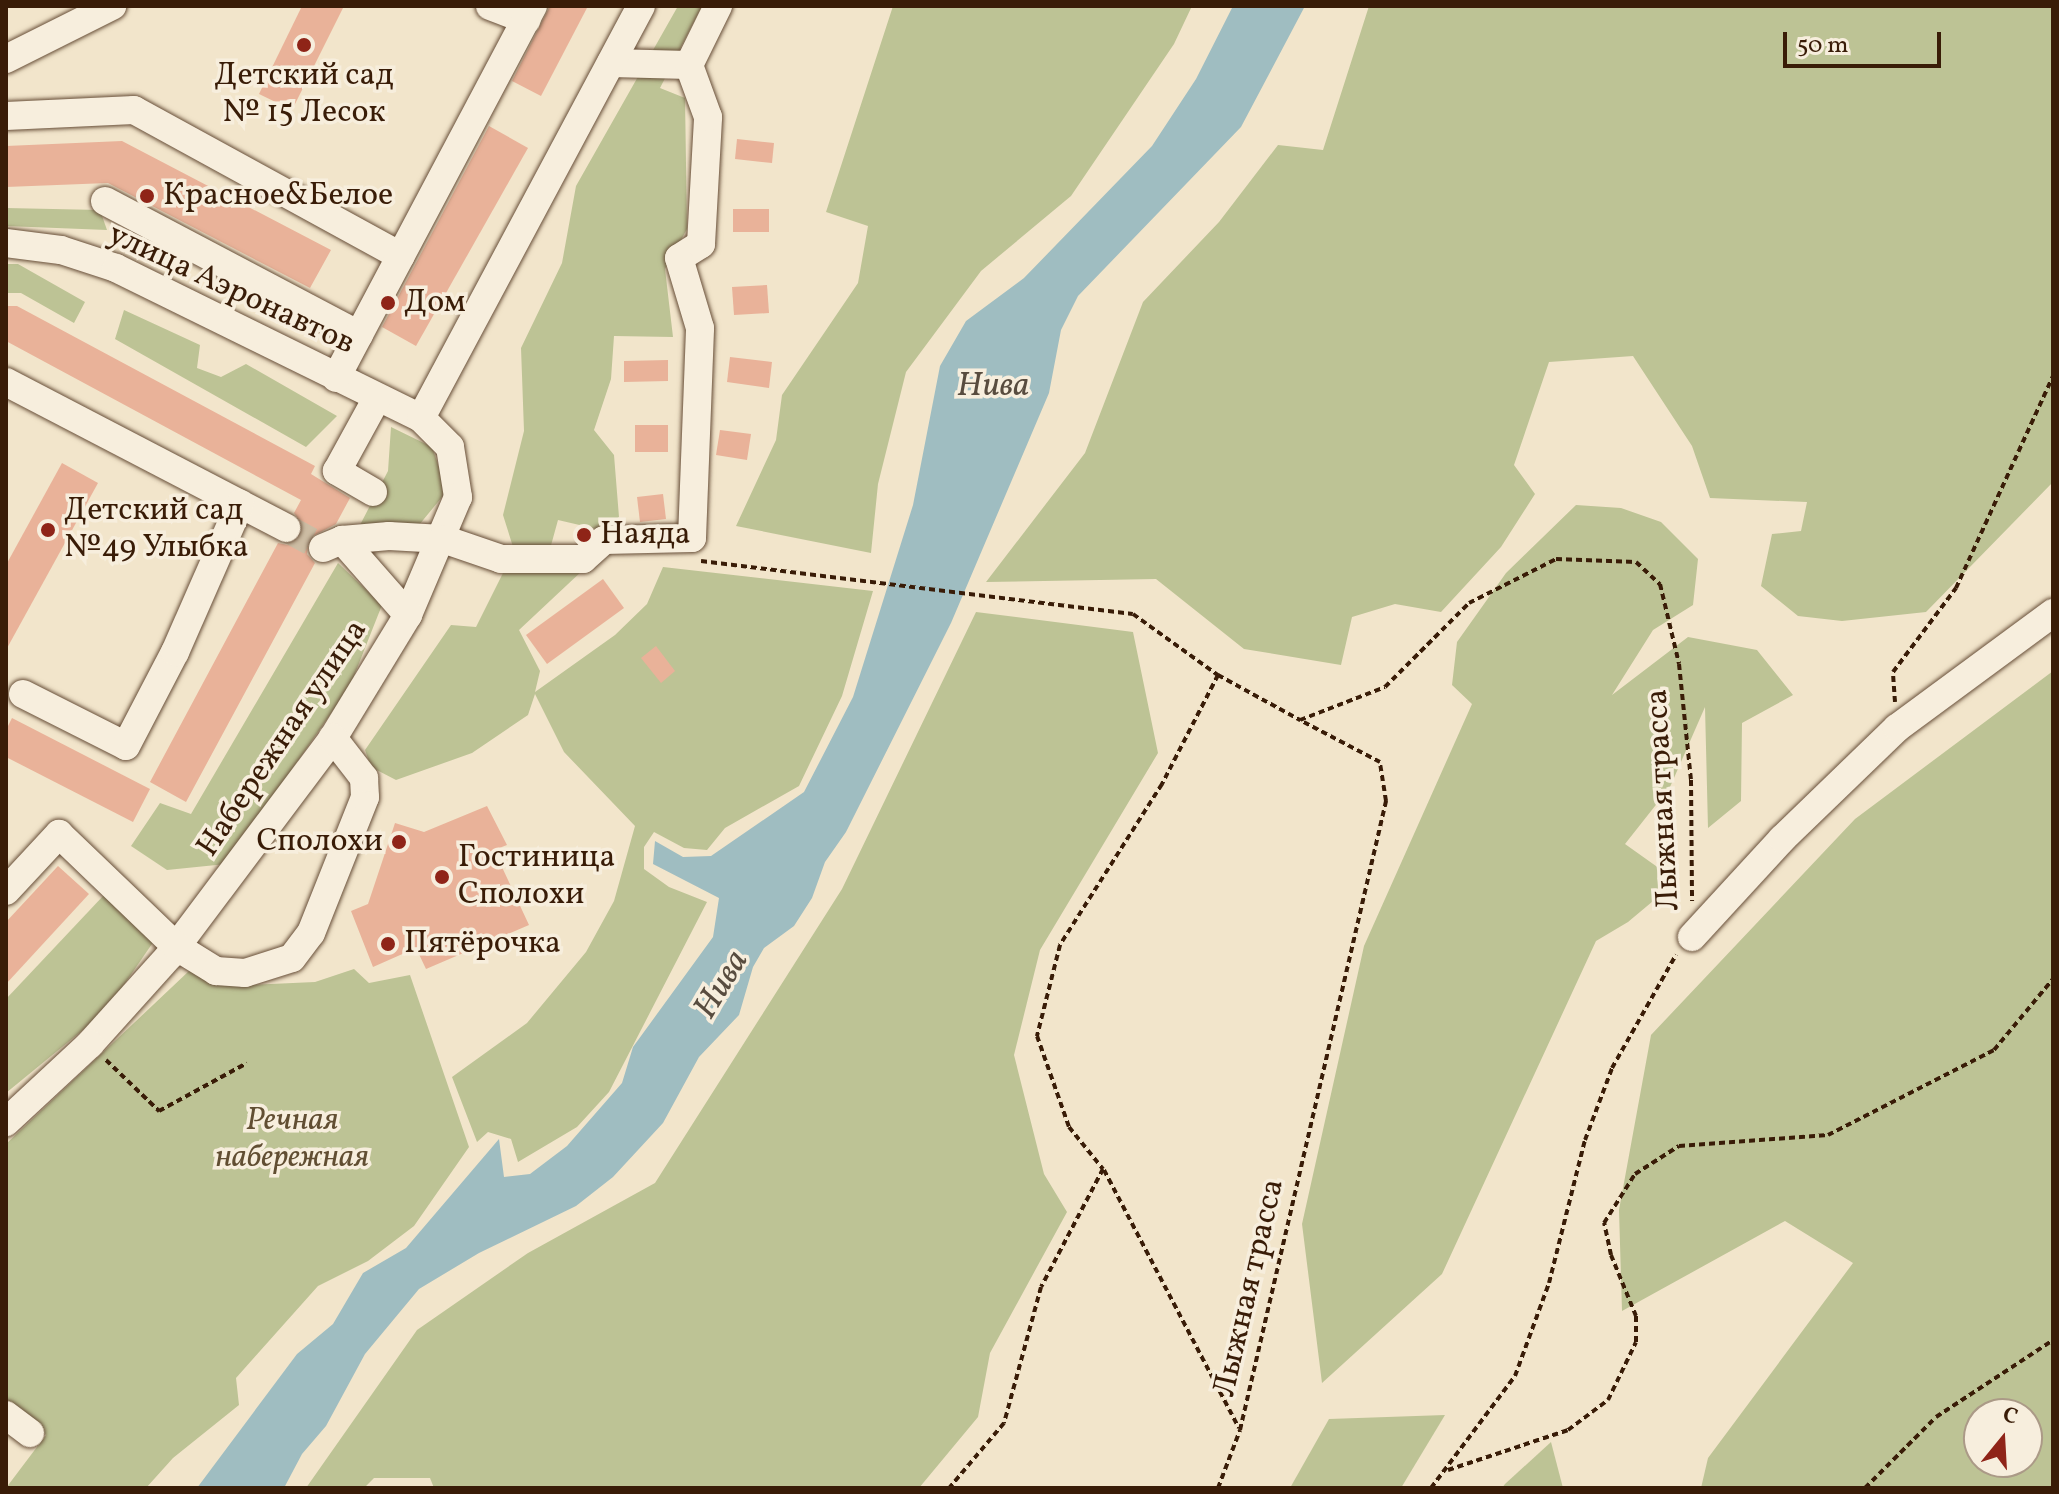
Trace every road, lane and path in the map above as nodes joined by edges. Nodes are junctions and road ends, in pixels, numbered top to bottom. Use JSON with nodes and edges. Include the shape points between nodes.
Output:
{"nodes":[{"id":1,"x":112,"y":6,"type":"edge"},
{"id":2,"x":490,"y":6,"type":"edge"},
{"id":3,"x":641,"y":6,"type":"edge"},
{"id":4,"x":718,"y":6,"type":"edge"},
{"id":5,"x":530,"y":13,"type":"edge"},
{"id":6,"x":6,"y":59,"type":"edge"},
{"id":7,"x":611,"y":63,"type":"junction"},
{"id":8,"x":689,"y":65,"type":"junction"},
{"id":9,"x":6,"y":116,"type":"edge"},
{"id":10,"x":105,"y":201,"type":"dead end"},
{"id":11,"x":6,"y":243,"type":"edge"},
{"id":12,"x":401,"y":256,"type":"junction"},
{"id":13,"x":359,"y":335,"type":"junction"},
{"id":14,"x":2053,"y":376,"type":"edge"},
{"id":15,"x":336,"y":378,"type":"junction"},
{"id":16,"x":6,"y":382,"type":"edge"},
{"id":17,"x":377,"y":398,"type":"junction"},
{"id":18,"x":421,"y":418,"type":"junction"},
{"id":19,"x":373,"y":492,"type":"dead end"},
{"id":20,"x":240,"y":504,"type":"junction"},
{"id":21,"x":286,"y":528,"type":"tunnel mouth"},
{"id":22,"x":443,"y":539,"type":"junction"},
{"id":23,"x":693,"y":549,"type":"junction"},
{"id":24,"x":2053,"y":613,"type":"edge"},
{"id":25,"x":408,"y":615,"type":"junction"},
{"id":26,"x":1218,"y":675,"type":"junction"},
{"id":27,"x":23,"y":694,"type":"dead end"},
{"id":28,"x":1300,"y":720,"type":"junction"},
{"id":29,"x":1897,"y":728,"type":"junction"},
{"id":30,"x":333,"y":738,"type":"junction"},
{"id":31,"x":6,"y":891,"type":"edge"},
{"id":32,"x":1692,"y":937,"type":"junction"},
{"id":33,"x":177,"y":947,"type":"junction"},
{"id":34,"x":2053,"y":979,"type":"edge"},
{"id":35,"x":90,"y":1044,"type":"junction"},
{"id":36,"x":247,"y":1063,"type":"dead end"},
{"id":37,"x":6,"y":1122,"type":"edge"},
{"id":38,"x":1103,"y":1169,"type":"junction"},
{"id":39,"x":2053,"y":1340,"type":"edge"},
{"id":40,"x":6,"y":1415,"type":"edge"},
{"id":41,"x":1240,"y":1430,"type":"junction"},
{"id":42,"x":30,"y":1433,"type":"dead end"},
{"id":43,"x":1446,"y":1470,"type":"junction"},
{"id":44,"x":949,"y":1488,"type":"edge"},
{"id":45,"x":1218,"y":1488,"type":"edge"},
{"id":46,"x":1431,"y":1488,"type":"edge"},
{"id":47,"x":1865,"y":1488,"type":"edge"}],
"edges":[{"from":1,"to":6,"type":"street"},
{"from":2,"to":5,"type":"street"},
{"from":3,"to":7,"type":"street"},
{"from":4,"to":8,"type":"street"},
{"from":5,"to":12,"type":"street"},
{"from":7,"to":8,"type":"street"},
{"from":7,"to":18,"type":"street"},
{"from":8,"to":23,"type":"street","via":[[708,117],[701,244],[679,258],[700,328]]},
{"from":9,"to":12,"type":"street","via":[[134,110]]},
{"from":10,"to":13,"type":"street"},
{"from":11,"to":15,"type":"street","name":"улица Аэронавтов","via":[[61,250],[116,268]]},
{"from":12,"to":13,"type":"street"},
{"from":13,"to":15,"type":"street"},
{"from":14,"to":29,"type":"path","via":[[1956,588],[1893,672]]},
{"from":15,"to":17,"type":"street","name":"улица Аэронавтов"},
{"from":16,"to":20,"type":"street"},
{"from":17,"to":18,"type":"street","name":"улица Аэронавтов"},
{"from":17,"to":19,"type":"street","via":[[337,471]]},
{"from":18,"to":22,"type":"street","name":"Набережная улица","via":[[450,447],[458,497]]},
{"from":20,"to":21,"type":"street"},
{"from":20,"to":27,"type":"street","via":[[175,652],[126,746]]},
{"from":22,"to":23,"type":"street","via":[[501,559],[583,559],[604,540]]},
{"from":22,"to":25,"type":"street","name":"Набережная улица"},
{"from":22,"to":25,"type":"street","via":[[332,544]]},
{"from":23,"to":26,"type":"path","name":"Лыжная трасса","via":[[1133,614]]},
{"from":24,"to":29,"type":"street"},
{"from":25,"to":30,"type":"street","name":"Набережная улица"},
{"from":26,"to":28,"type":"path","name":"Лыжная трасса"},
{"from":26,"to":38,"type":"path","via":[[1162,784],[1060,945],[1037,1036],[1069,1127]]},
{"from":28,"to":32,"type":"path","name":"Лыжная трасса","via":[[1385,687],[1469,603],[1556,559],[1636,562],[1660,584],[1679,664],[1691,780]]},
{"from":28,"to":41,"type":"path","name":"Лыжная трасса","via":[[1380,762],[1386,801]]},
{"from":29,"to":32,"type":"street","via":[[1782,839]]},
{"from":30,"to":33,"type":"street","name":"Набережная улица"},
{"from":30,"to":33,"type":"street","via":[[364,778],[365,797],[311,933],[292,958],[245,973],[216,971]]},
{"from":31,"to":33,"type":"street","via":[[59,834]]},
{"from":32,"to":43,"type":"path","name":"Лыжная трасса","via":[[1666,966],[1612,1068],[1585,1140],[1549,1283],[1515,1376]]},
{"from":33,"to":35,"type":"street","name":"Набережная улица"},
{"from":34,"to":43,"type":"path","via":[[1994,1050],[1828,1135],[1679,1146],[1635,1174],[1604,1223],[1636,1316],[1636,1342],[1608,1400],[1568,1430]]},
{"from":35,"to":36,"type":"path","via":[[159,1111]]},
{"from":35,"to":37,"type":"street","name":"Набережная улица"},
{"from":38,"to":41,"type":"path"},
{"from":38,"to":44,"type":"path","via":[[1041,1287],[1004,1423]]},
{"from":39,"to":47,"type":"path","via":[[1936,1417]]},
{"from":40,"to":42,"type":"street"},
{"from":41,"to":45,"type":"path","name":"Лыжная трасса"},
{"from":43,"to":46,"type":"path","name":"Лыжная трасса"}]}
